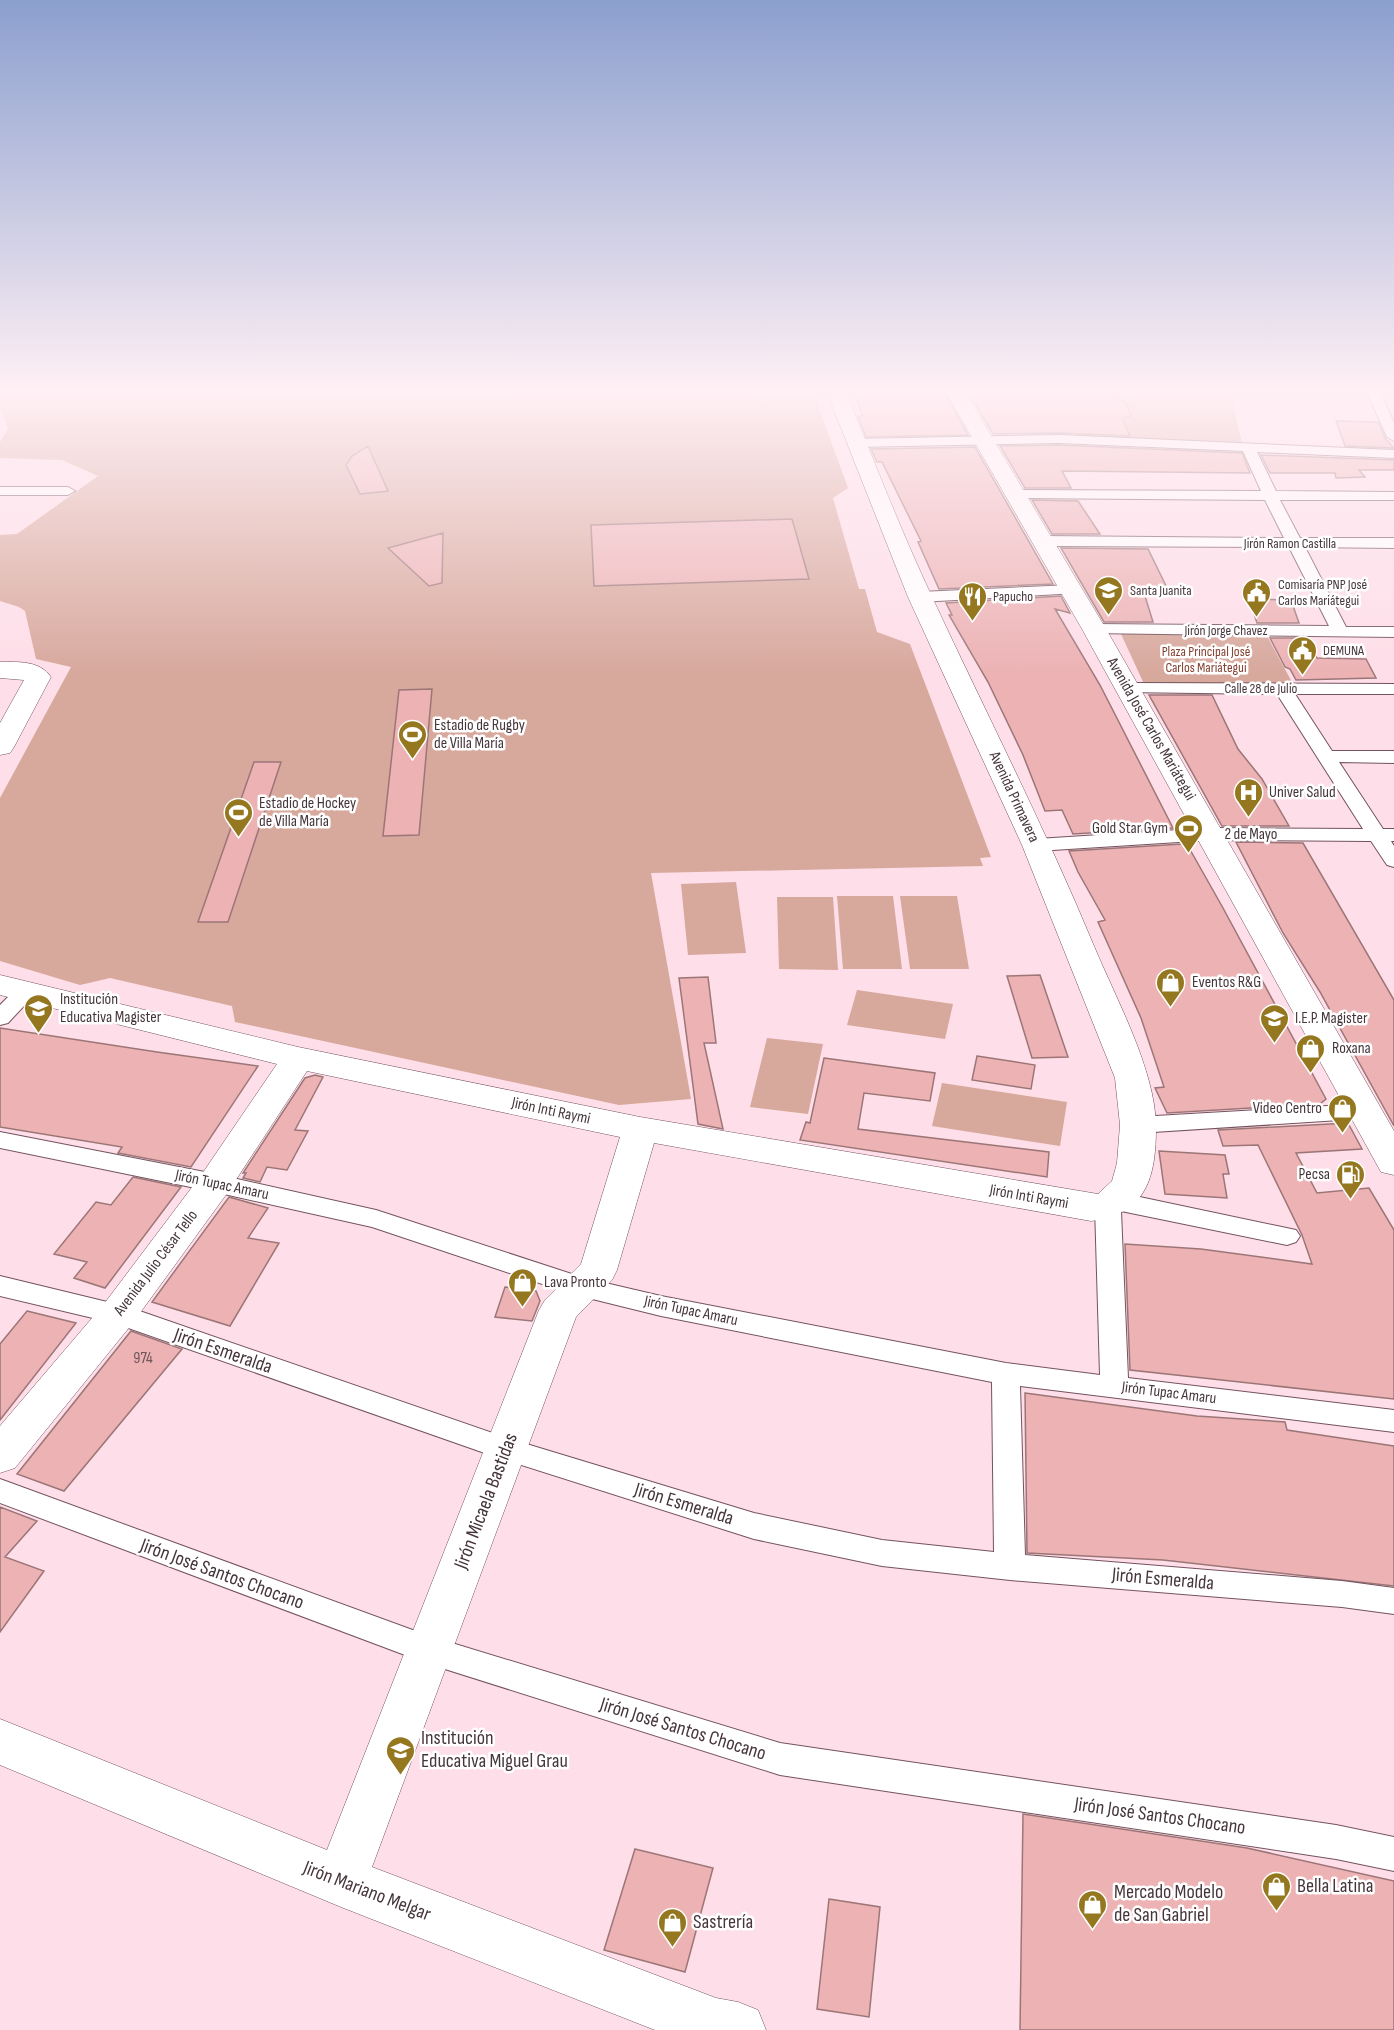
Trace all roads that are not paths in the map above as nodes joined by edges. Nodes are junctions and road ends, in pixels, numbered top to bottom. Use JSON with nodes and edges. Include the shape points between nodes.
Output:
{"nodes":[{"id":1,"x":873,"y":487,"type":"edge"},
{"id":2,"x":1011,"y":487,"type":"edge"},
{"id":3,"x":1266,"y":487,"type":"edge"},
{"id":4,"x":0,"y":490,"type":"edge"},
{"id":5,"x":68,"y":491,"type":"dead end"},
{"id":6,"x":1015,"y":494,"type":"junction"},
{"id":7,"x":1270,"y":495,"type":"junction"},
{"id":8,"x":1394,"y":496,"type":"edge"},
{"id":9,"x":1041,"y":541,"type":"junction"},
{"id":10,"x":1297,"y":543,"type":"junction"},
{"id":11,"x":1394,"y":543,"type":"edge"},
{"id":12,"x":1071,"y":590,"type":"junction"},
{"id":13,"x":920,"y":597,"type":"junction"},
{"id":14,"x":1094,"y":629,"type":"junction"},
{"id":15,"x":1340,"y":631,"type":"junction"},
{"id":16,"x":1394,"y":632,"type":"edge"},
{"id":17,"x":13,"y":670,"type":"edge"},
{"id":18,"x":1127,"y":688,"type":"junction"},
{"id":19,"x":1282,"y":688,"type":"junction"},
{"id":20,"x":1394,"y":689,"type":"edge"},
{"id":21,"x":7,"y":722,"type":"edge"},
{"id":22,"x":0,"y":747,"type":"edge"},
{"id":23,"x":1325,"y":756,"type":"junction"},
{"id":24,"x":1394,"y":757,"type":"edge"},
{"id":25,"x":1210,"y":834,"type":"junction"},
{"id":26,"x":1385,"y":835,"type":"edge"},
{"id":27,"x":1037,"y":845,"type":"junction"},
{"id":28,"x":1394,"y":861,"type":"edge"},
{"id":29,"x":12,"y":989,"type":"edge"},
{"id":30,"x":0,"y":1018,"type":"edge"},
{"id":31,"x":298,"y":1058,"type":"junction"},
{"id":32,"x":1363,"y":1112,"type":"junction"},
{"id":33,"x":1138,"y":1125,"type":"junction"},
{"id":34,"x":640,"y":1129,"type":"junction"},
{"id":35,"x":0,"y":1140,"type":"edge"},
{"id":36,"x":1394,"y":1163,"type":"edge"},
{"id":37,"x":215,"y":1183,"type":"junction"},
{"id":38,"x":1112,"y":1204,"type":"junction"},
{"id":39,"x":1287,"y":1236,"type":"dead end"},
{"id":40,"x":0,"y":1286,"type":"edge"},
{"id":41,"x":581,"y":1287,"type":"junction"},
{"id":42,"x":118,"y":1314,"type":"junction"},
{"id":43,"x":1006,"y":1374,"type":"junction"},
{"id":44,"x":1114,"y":1386,"type":"junction"},
{"id":45,"x":1394,"y":1421,"type":"edge"},
{"id":46,"x":506,"y":1449,"type":"junction"},
{"id":47,"x":0,"y":1456,"type":"edge"},
{"id":48,"x":0,"y":1491,"type":"edge"},
{"id":49,"x":1010,"y":1567,"type":"junction"},
{"id":50,"x":1394,"y":1601,"type":"edge"},
{"id":51,"x":429,"y":1650,"type":"junction"},
{"id":52,"x":0,"y":1742,"type":"edge"},
{"id":53,"x":1394,"y":1854,"type":"edge"},
{"id":54,"x":340,"y":1881,"type":"junction"},
{"id":55,"x":723,"y":2028,"type":"edge"}],
"edges":[{"from":1,"to":13,"type":"street","name":"Avenida Primavera"},
{"from":2,"to":6,"type":"street","name":"Avenida José Carlos Mariátegui"},
{"from":3,"to":7,"type":"street"},
{"from":4,"to":5,"type":"street"},
{"from":6,"to":7,"type":"street"},
{"from":6,"to":9,"type":"street","name":"Avenida José Carlos Mariátegui"},
{"from":7,"to":8,"type":"street"},
{"from":7,"to":10,"type":"street"},
{"from":9,"to":10,"type":"street","name":"Jirón Ramon Castilla"},
{"from":9,"to":12,"type":"street","name":"Avenida José Carlos Mariátegui"},
{"from":10,"to":11,"type":"street","name":"Jirón Ramon Castilla"},
{"from":10,"to":15,"type":"street"},
{"from":12,"to":13,"type":"street"},
{"from":12,"to":14,"type":"street","name":"Avenida José Carlos Mariátegui"},
{"from":13,"to":27,"type":"street","name":"Avenida Primavera"},
{"from":14,"to":15,"type":"street","name":"Jirón Jorge Chavez"},
{"from":14,"to":18,"type":"street","name":"Avenida José Carlos Mariátegui"},
{"from":15,"to":16,"type":"street","name":"Jirón Jorge Chavez"},
{"from":17,"to":21,"type":"street","via":[[38,677]]},
{"from":18,"to":19,"type":"street","name":"Calle 28 de Julio"},
{"from":18,"to":25,"type":"street","name":"Avenida José Carlos Mariátegui"},
{"from":19,"to":20,"type":"street","name":"Calle 28 de Julio"},
{"from":19,"to":23,"type":"street"},
{"from":21,"to":22,"type":"street"},
{"from":23,"to":24,"type":"street"},
{"from":23,"to":26,"type":"street"},
{"from":25,"to":26,"type":"street","name":"2 de Mayo"},
{"from":25,"to":27,"type":"street","name":"2 de Mayo"},
{"from":25,"to":32,"type":"street","name":"Avenida José Carlos Mariátegui"},
{"from":26,"to":28,"type":"street"},
{"from":27,"to":33,"type":"street","name":"Avenida Primavera","via":[[1132,1078]]},
{"from":29,"to":30,"type":"street"},
{"from":29,"to":31,"type":"street","name":"Jirón Inti Raymi"},
{"from":31,"to":34,"type":"street","name":"Jirón Inti Raymi"},
{"from":31,"to":37,"type":"street","name":"Avenida Julio César Tello"},
{"from":32,"to":33,"type":"street"},
{"from":32,"to":36,"type":"street","name":"Avenida José Carlos Mariátegui"},
{"from":33,"to":38,"type":"street","name":"Avenida Primavera","via":[[1129,1186]]},
{"from":34,"to":38,"type":"street","name":"Jirón Inti Raymi","via":[[1091,1208]]},
{"from":34,"to":41,"type":"street","name":"Jirón Micaela Bastidas","via":[[598,1270]]},
{"from":35,"to":37,"type":"street","name":"Jirón Tupac Amaru"},
{"from":37,"to":41,"type":"street","name":"Jirón Tupac Amaru","via":[[376,1219]]},
{"from":37,"to":42,"type":"street","name":"Avenida Julio César Tello"},
{"from":38,"to":39,"type":"street"},
{"from":38,"to":44,"type":"street"},
{"from":40,"to":42,"type":"street","name":"Jirón Esmeralda"},
{"from":41,"to":43,"type":"street","name":"Jirón Tupac Amaru"},
{"from":41,"to":46,"type":"street","name":"Jirón Micaela Bastidas","via":[[559,1310]]},
{"from":42,"to":46,"type":"street","name":"Jirón Esmeralda"},
{"from":42,"to":47,"type":"street","name":"Avenida Julio César Tello"},
{"from":43,"to":44,"type":"street","name":"Jirón Tupac Amaru"},
{"from":43,"to":49,"type":"street"},
{"from":44,"to":45,"type":"street","name":"Jirón Tupac Amaru"},
{"from":46,"to":49,"type":"street","name":"Jirón Esmeralda","via":[[754,1526],[882,1553]]},
{"from":46,"to":51,"type":"street","name":"Jirón Micaela Bastidas"},
{"from":48,"to":51,"type":"street","name":"Jirón José Santos Chocano"},
{"from":49,"to":50,"type":"street","name":"Jirón Esmeralda"},
{"from":51,"to":53,"type":"street","name":"Jirón José Santos Chocano","via":[[780,1759]]},
{"from":51,"to":54,"type":"street","name":"Jirón Micaela Bastidas"},
{"from":52,"to":54,"type":"street","name":"Jirón Mariano Melgar"},
{"from":54,"to":55,"type":"street","name":"Jirón Mariano Melgar"}]}
